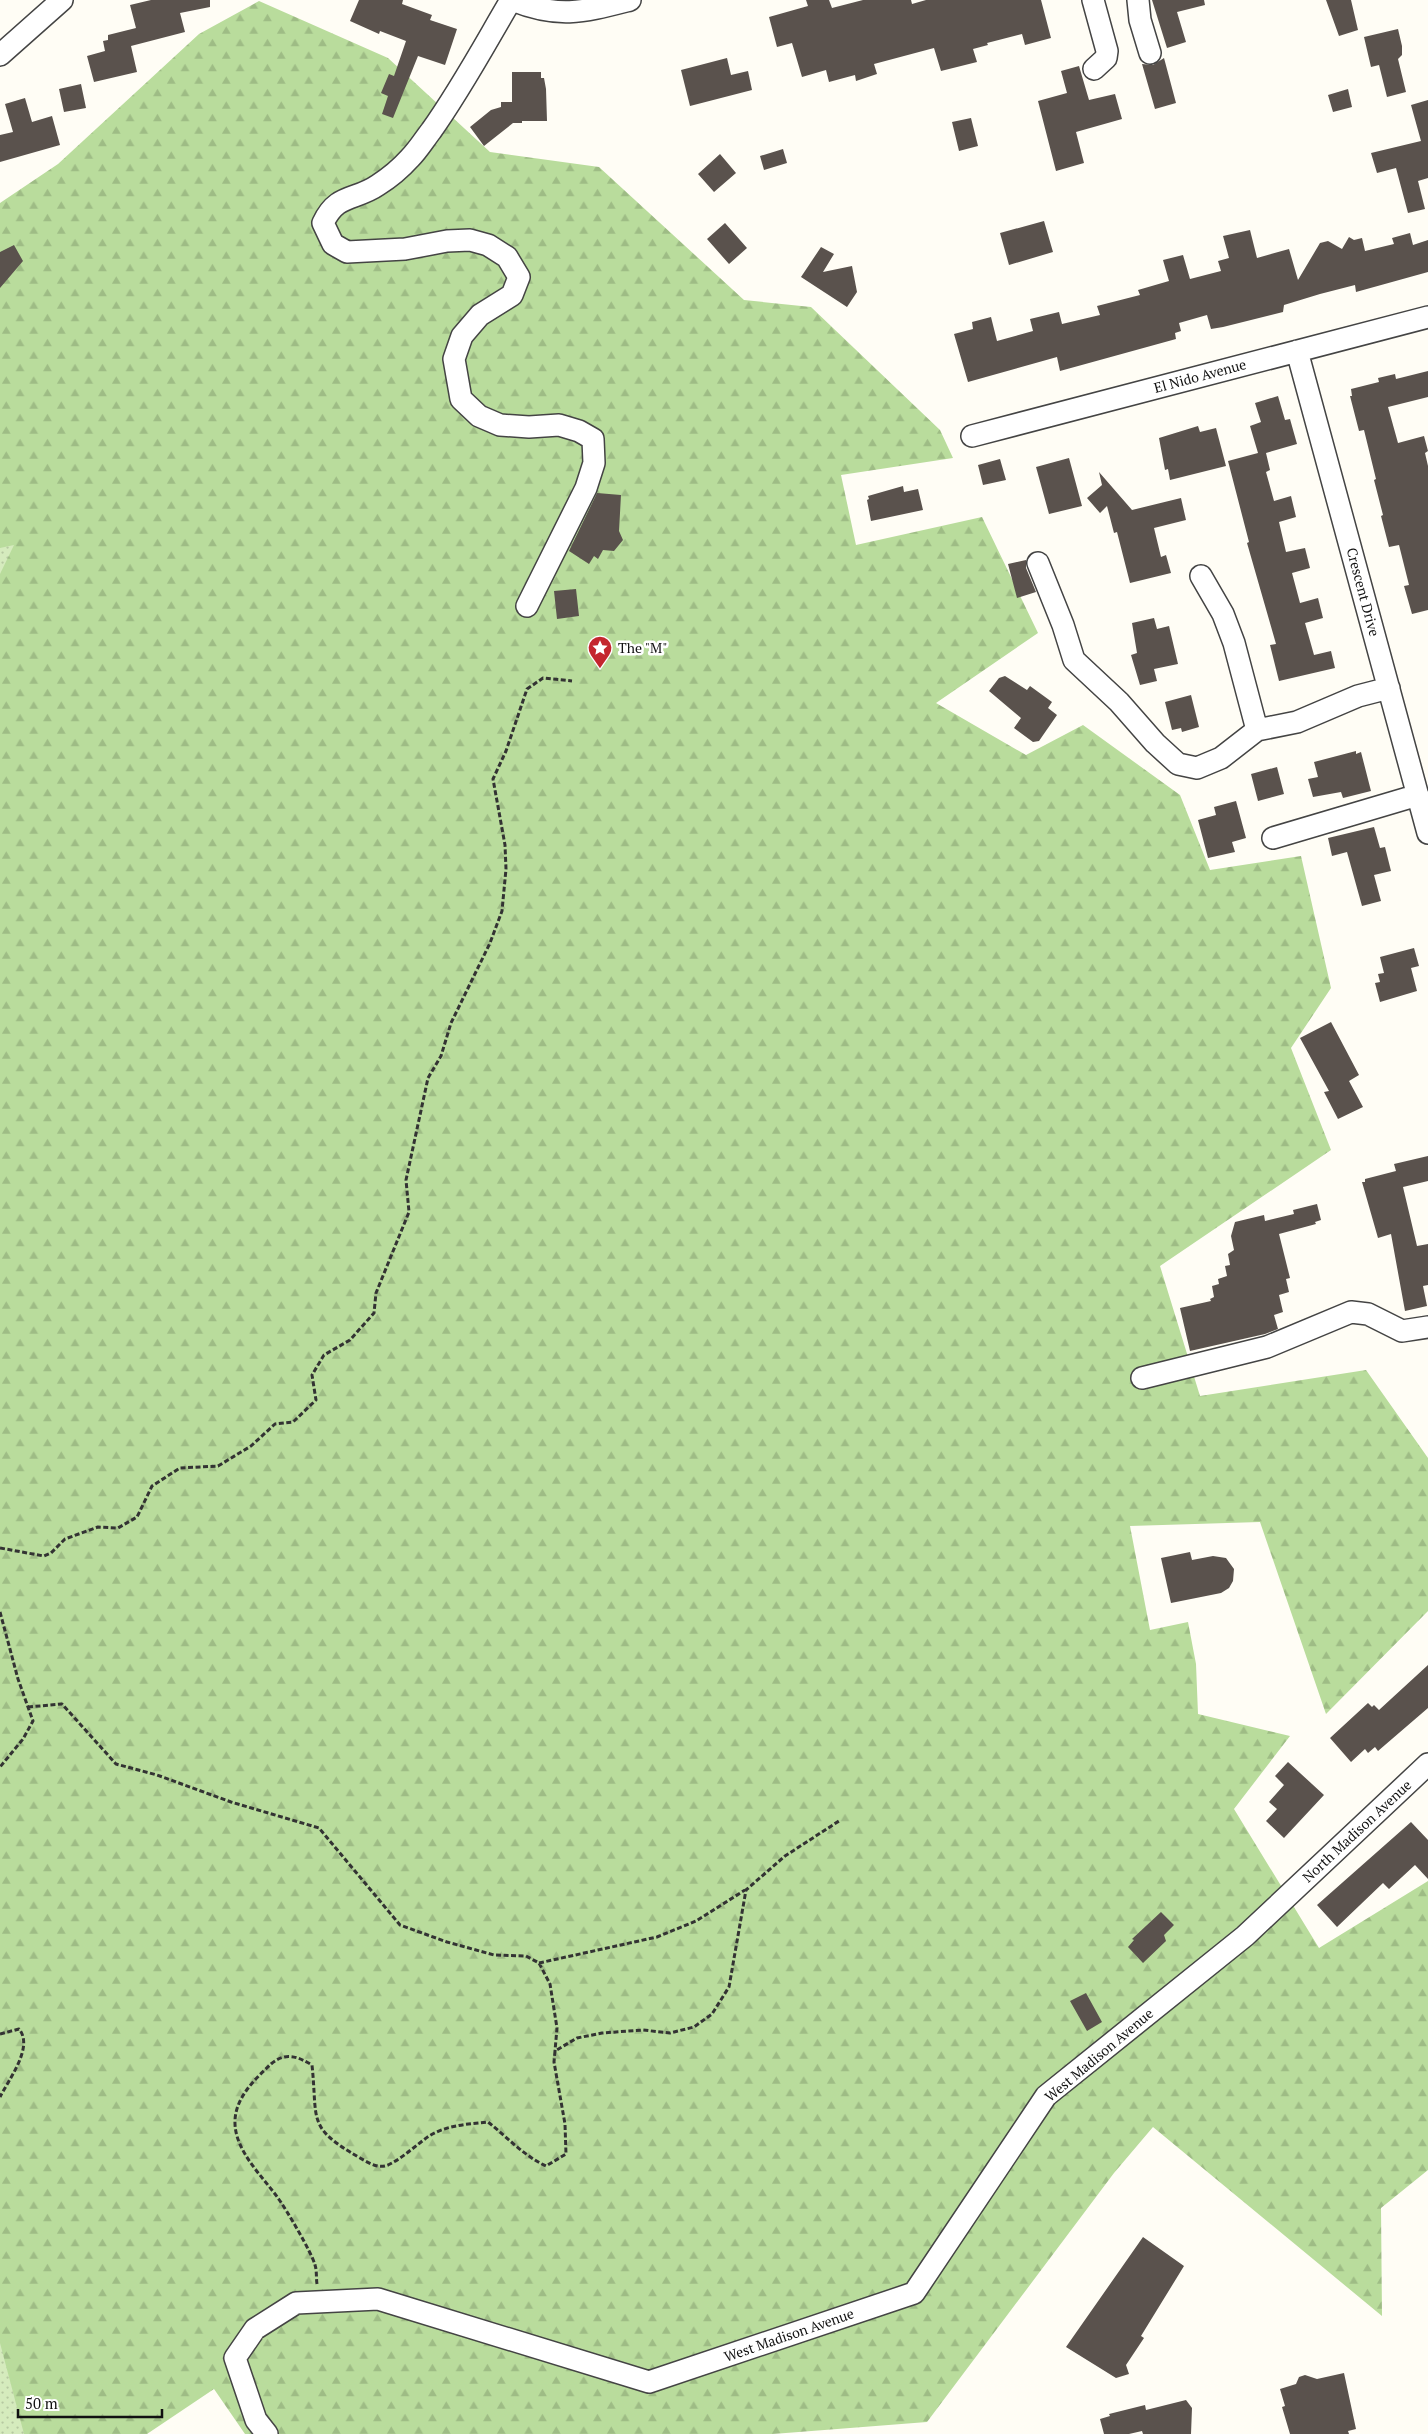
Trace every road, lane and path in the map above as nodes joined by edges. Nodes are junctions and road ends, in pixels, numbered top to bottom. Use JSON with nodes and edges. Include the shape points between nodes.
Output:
{"nodes":[{"id":1,"x":62,"y":0,"type":"edge"},
{"id":2,"x":512,"y":0,"type":"edge"},
{"id":3,"x":630,"y":0,"type":"edge"},
{"id":4,"x":1093,"y":0,"type":"edge"},
{"id":5,"x":1138,"y":0,"type":"edge"},
{"id":6,"x":1150,"y":53,"type":"dead end"},
{"id":7,"x":0,"y":55,"type":"edge"},
{"id":8,"x":1094,"y":69,"type":"dead end"},
{"id":9,"x":1428,"y":317,"type":"edge"},
{"id":10,"x":1297,"y":350,"type":"junction"},
{"id":11,"x":972,"y":436,"type":"dead end"},
{"id":12,"x":1038,"y":563,"type":"dead end"},
{"id":13,"x":1201,"y":576,"type":"dead end"},
{"id":14,"x":527,"y":606,"type":"dead end"},
{"id":15,"x":572,"y":681,"type":"dead end"},
{"id":16,"x":1389,"y":688,"type":"junction"},
{"id":17,"x":1258,"y":730,"type":"junction"},
{"id":18,"x":1418,"y":795,"type":"junction"},
{"id":19,"x":1428,"y":833,"type":"edge"},
{"id":20,"x":1273,"y":838,"type":"dead end"},
{"id":21,"x":1428,"y":1327,"type":"edge"},
{"id":22,"x":1142,"y":1378,"type":"dead end"},
{"id":23,"x":0,"y":1548,"type":"edge"},
{"id":24,"x":0,"y":1612,"type":"edge"},
{"id":25,"x":28,"y":1707,"type":"junction"},
{"id":26,"x":1428,"y":1764,"type":"edge"},
{"id":27,"x":0,"y":1767,"type":"edge"},
{"id":28,"x":839,"y":1821,"type":"dead end"},
{"id":29,"x":746,"y":1890,"type":"junction"},
{"id":30,"x":1286,"y":1897,"type":"joint"},
{"id":31,"x":539,"y":1964,"type":"junction"},
{"id":32,"x":0,"y":2034,"type":"edge"},
{"id":33,"x":555,"y":2051,"type":"junction"},
{"id":34,"x":0,"y":2097,"type":"edge"},
{"id":35,"x":318,"y":2302,"type":"junction"},
{"id":36,"x":267,"y":2434,"type":"edge"}],
"edges":[{"from":1,"to":7,"type":"street"},
{"from":2,"to":3,"type":"street","via":[[529,7],[568,13]]},
{"from":2,"to":14,"type":"street","via":[[442,116],[410,158],[377,186],[346,198],[330,209],[323,222],[334,244],[347,252],[405,249],[447,241],[470,240],[488,245],[507,257],[519,277],[512,295],[480,315],[462,336],[454,359],[461,400],[479,416],[500,425],[559,425],[579,431],[593,439],[594,463],[586,488]]},
{"from":4,"to":8,"type":"street","via":[[1107,51],[1106,58]]},
{"from":5,"to":6,"type":"street"},
{"from":9,"to":10,"type":"street","name":"El Nido Avenue"},
{"from":10,"to":11,"type":"street","name":"El Nido Avenue"},
{"from":10,"to":16,"type":"street","name":"Crescent Drive"},
{"from":12,"to":17,"type":"street","via":[[1074,660],[1178,764],[1198,768],[1221,758]]},
{"from":13,"to":17,"type":"street","via":[[1223,614],[1234,643]]},
{"from":15,"to":23,"type":"path","via":[[543,678],[527,689],[493,779],[505,845],[502,912],[451,1023],[441,1056],[428,1078],[406,1180],[409,1212],[376,1293],[374,1312],[350,1340],[324,1355],[312,1375],[316,1400],[294,1422],[275,1424],[250,1446],[218,1466],[180,1468],[152,1486],[137,1517],[118,1528],[98,1527],[65,1539],[44,1556]]},
{"from":16,"to":17,"type":"street","via":[[1358,696],[1297,722]]},
{"from":16,"to":18,"type":"street","name":"Crescent Drive"},
{"from":18,"to":19,"type":"street","name":"Crescent Drive"},
{"from":18,"to":20,"type":"street"},
{"from":21,"to":22,"type":"street","via":[[1402,1331],[1368,1314],[1351,1312],[1267,1346]]},
{"from":24,"to":25,"type":"path"},
{"from":25,"to":27,"type":"path","via":[[33,1721]]},
{"from":25,"to":31,"type":"path","via":[[62,1704],[116,1764],[319,1828],[400,1925],[494,1955],[526,1956]]},
{"from":26,"to":30,"type":"street","name":"North Madison Avenue"},
{"from":28,"to":29,"type":"path","via":[[786,1856]]},
{"from":29,"to":31,"type":"path","via":[[696,1921],[657,1938]]},
{"from":29,"to":33,"type":"path","via":[[729,1987],[712,2014],[694,2027],[670,2033],[643,2030],[602,2033],[578,2038]]},
{"from":30,"to":35,"type":"street","name":"West Madison Avenue","via":[[1245,1936],[1046,2096],[914,2293],[649,2382],[378,2300]]},
{"from":31,"to":33,"type":"path","via":[[550,1984],[558,2028]]},
{"from":32,"to":34,"type":"path","via":[[19,2029],[25,2042]]},
{"from":33,"to":35,"type":"path","via":[[566,2154],[546,2166],[529,2158],[488,2122],[457,2125],[440,2131],[388,2165],[375,2166],[340,2147],[323,2133],[313,2099],[312,2065],[288,2055],[277,2059],[256,2078],[242,2096],[234,2125],[251,2163],[280,2200],[315,2265]]},
{"from":35,"to":36,"type":"street","name":"West Madison Avenue","via":[[296,2303],[254,2328],[235,2358],[256,2420]]}]}
